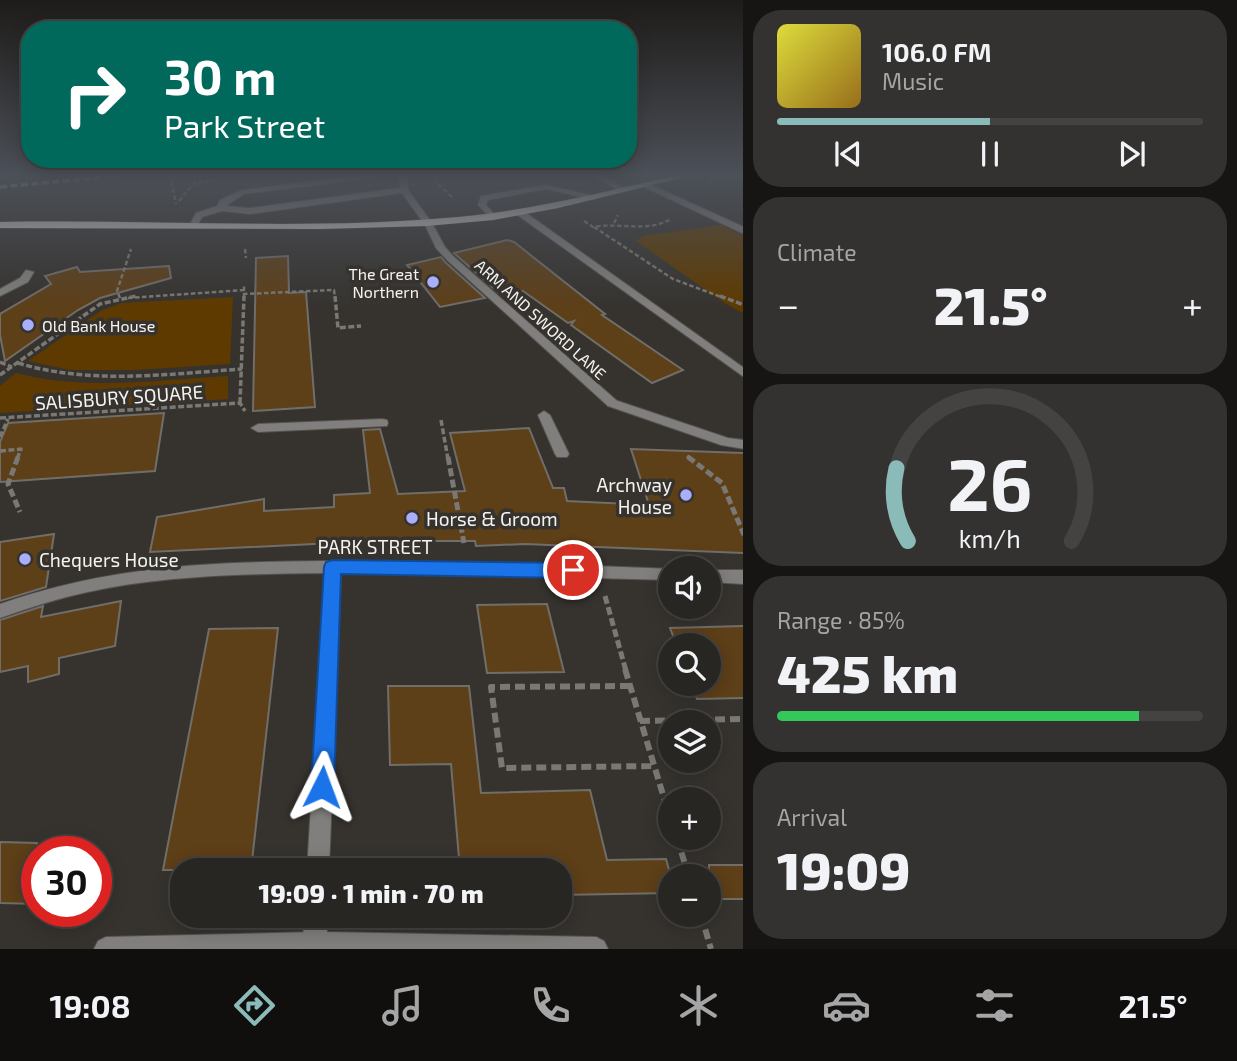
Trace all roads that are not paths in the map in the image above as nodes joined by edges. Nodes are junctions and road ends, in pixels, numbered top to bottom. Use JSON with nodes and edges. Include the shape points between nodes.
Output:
{"nodes":[{"id":1,"x":197,"y":219,"type":"edge"},
{"id":2,"x":425,"y":219,"type":"edge"},
{"id":3,"x":457,"y":219,"type":"edge"},
{"id":4,"x":529,"y":219,"type":"edge"},
{"id":5,"x":719,"y":219,"type":"edge"},
{"id":6,"x":428,"y":223,"type":"junction"},
{"id":7,"x":0,"y":225,"type":"edge"},
{"id":8,"x":193,"y":226,"type":"junction"},
{"id":9,"x":743,"y":231,"type":"edge"},
{"id":10,"x":29,"y":272,"type":"dead end"},
{"id":11,"x":0,"y":293,"type":"edge"},
{"id":12,"x":743,"y":373,"type":"edge"},
{"id":13,"x":544,"y":415,"type":"dead end"},
{"id":14,"x":382,"y":423,"type":"dead end"},
{"id":15,"x":258,"y":428,"type":"road end"},
{"id":16,"x":743,"y":445,"type":"edge"},
{"id":17,"x":562,"y":454,"type":"dead end"},
{"id":18,"x":333,"y":567,"type":"junction"},
{"id":19,"x":658,"y":573,"type":"edge"},
{"id":20,"x":721,"y":576,"type":"edge"},
{"id":21,"x":743,"y":577,"type":"edge"},
{"id":22,"x":0,"y":611,"type":"edge"},
{"id":23,"x":319,"y":858,"type":"edge"},
{"id":24,"x":316,"y":928,"type":"edge"},
{"id":25,"x":315,"y":944,"type":"junction"},
{"id":26,"x":106,"y":949,"type":"edge"},
{"id":27,"x":596,"y":949,"type":"edge"}],
"edges":[{"from":1,"to":8,"type":"street"},
{"from":2,"to":6,"type":"street","name":"ARM AND SWORD LANE"},
{"from":3,"to":6,"type":"main road"},
{"from":4,"to":12,"type":"street"},
{"from":5,"to":9,"type":"street"},
{"from":6,"to":8,"type":"main road"},
{"from":6,"to":16,"type":"street","name":"ARM AND SWORD LANE","via":[[450,258],[612,403]]},
{"from":7,"to":8,"type":"main road"},
{"from":10,"to":11,"type":"street","via":[[24,280]]},
{"from":13,"to":17,"type":"street"},
{"from":14,"to":15,"type":"street"},
{"from":18,"to":19,"type":"street","name":"PARK STREET"},
{"from":18,"to":22,"type":"street","name":"PARK STREET","via":[[149,576],[75,588]]},
{"from":18,"to":23,"type":"street"},
{"from":20,"to":21,"type":"street"},
{"from":24,"to":25,"type":"street"},
{"from":25,"to":26,"type":"street"},
{"from":25,"to":27,"type":"street"}]}
